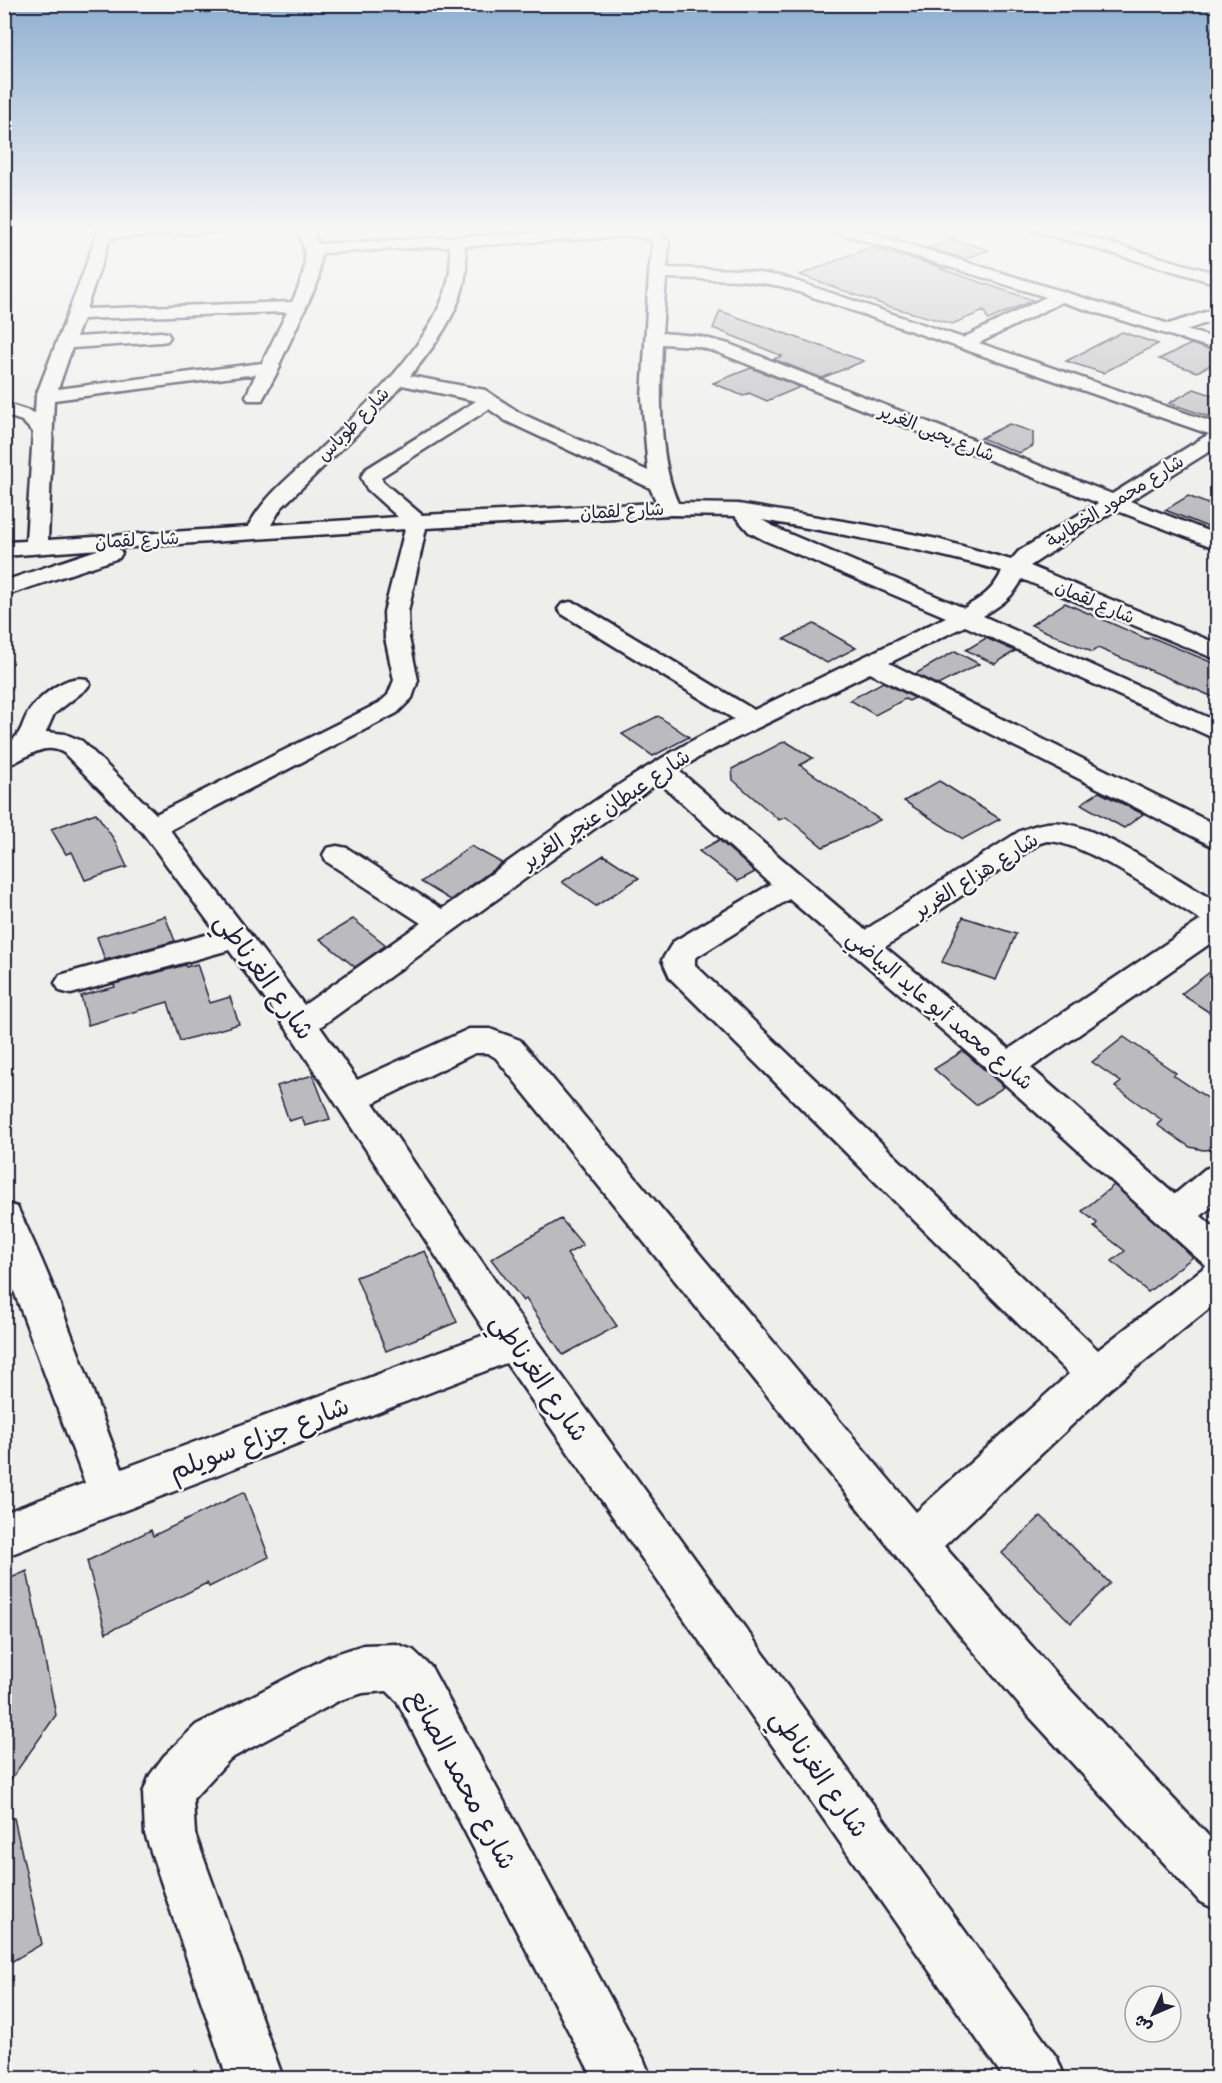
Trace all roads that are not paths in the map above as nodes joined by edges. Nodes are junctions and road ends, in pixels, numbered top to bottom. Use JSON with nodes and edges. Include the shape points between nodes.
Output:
{"nodes":[{"id":1,"x":72,"y":324,"type":"edge"},
{"id":2,"x":162,"y":324,"type":"edge"},
{"id":3,"x":290,"y":324,"type":"edge"},
{"id":4,"x":438,"y":324,"type":"edge"},
{"id":5,"x":654,"y":324,"type":"edge"},
{"id":6,"x":906,"y":324,"type":"edge"},
{"id":7,"x":1004,"y":324,"type":"edge"},
{"id":8,"x":1149,"y":324,"type":"edge"},
{"id":9,"x":1186,"y":324,"type":"edge"},
{"id":10,"x":1169,"y":330,"type":"junction"},
{"id":11,"x":161,"y":337,"type":"junction"},
{"id":12,"x":653,"y":338,"type":"junction"},
{"id":13,"x":66,"y":343,"type":"junction"},
{"id":14,"x":963,"y":344,"type":"junction"},
{"id":15,"x":1218,"y":345,"type":"edge"},
{"id":16,"x":271,"y":367,"type":"junction"},
{"id":17,"x":397,"y":379,"type":"junction"},
{"id":18,"x":157,"y":381,"type":"junction"},
{"id":19,"x":27,"y":395,"type":"edge"},
{"id":20,"x":255,"y":396,"type":"dead end"},
{"id":21,"x":489,"y":401,"type":"junction"},
{"id":22,"x":4,"y":409,"type":"edge"},
{"id":23,"x":43,"y":431,"type":"junction"},
{"id":24,"x":1218,"y":431,"type":"edge"},
{"id":25,"x":1218,"y":437,"type":"edge"},
{"id":26,"x":659,"y":484,"type":"junction"},
{"id":27,"x":1113,"y":502,"type":"junction"},
{"id":28,"x":670,"y":509,"type":"junction"},
{"id":29,"x":738,"y":510,"type":"junction"},
{"id":30,"x":417,"y":522,"type":"junction"},
{"id":31,"x":256,"y":533,"type":"junction"},
{"id":32,"x":143,"y":539,"type":"junction"},
{"id":33,"x":1218,"y":543,"type":"edge"},
{"id":34,"x":37,"y":545,"type":"junction"},
{"id":35,"x":4,"y":549,"type":"edge"},
{"id":36,"x":1015,"y":568,"type":"junction"},
{"id":37,"x":4,"y":589,"type":"edge"},
{"id":38,"x":570,"y":609,"type":"dead end"},
{"id":39,"x":965,"y":617,"type":"junction"},
{"id":40,"x":1218,"y":653,"type":"edge"},
{"id":41,"x":870,"y":663,"type":"junction"},
{"id":42,"x":76,"y":684,"type":"dead end"},
{"id":43,"x":753,"y":720,"type":"junction"},
{"id":44,"x":1218,"y":732,"type":"edge"},
{"id":45,"x":16,"y":751,"type":"edge"},
{"id":46,"x":661,"y":769,"type":"junction"},
{"id":47,"x":153,"y":827,"type":"junction"},
{"id":48,"x":1218,"y":838,"type":"edge"},
{"id":49,"x":337,"y":855,"type":"dead end"},
{"id":50,"x":791,"y":885,"type":"junction"},
{"id":51,"x":1218,"y":917,"type":"edge"},
{"id":52,"x":1218,"y":923,"type":"edge"},
{"id":53,"x":444,"y":924,"type":"junction"},
{"id":54,"x":236,"y":937,"type":"junction"},
{"id":55,"x":865,"y":945,"type":"junction"},
{"id":56,"x":71,"y":983,"type":"dead end"},
{"id":57,"x":302,"y":1024,"type":"junction"},
{"id":58,"x":1008,"y":1067,"type":"junction"},
{"id":59,"x":352,"y":1098,"type":"junction"},
{"id":60,"x":1218,"y":1179,"type":"edge"},
{"id":61,"x":1175,"y":1216,"type":"junction"},
{"id":62,"x":4,"y":1218,"type":"edge"},
{"id":63,"x":1218,"y":1254,"type":"edge"},
{"id":64,"x":1218,"y":1278,"type":"edge"},
{"id":65,"x":514,"y":1342,"type":"junction"},
{"id":66,"x":1097,"y":1375,"type":"junction"},
{"id":67,"x":110,"y":1494,"type":"junction"},
{"id":68,"x":4,"y":1535,"type":"edge"},
{"id":69,"x":914,"y":1544,"type":"junction"},
{"id":70,"x":1218,"y":1884,"type":"edge"},
{"id":71,"x":255,"y":2079,"type":"edge"},
{"id":72,"x":623,"y":2079,"type":"edge"},
{"id":73,"x":1037,"y":2079,"type":"edge"}],
"edges":[{"from":1,"to":13,"type":"street"},
{"from":2,"to":11,"type":"street"},
{"from":3,"to":16,"type":"street"},
{"from":4,"to":17,"type":"street","name":"شارع طوباس"},
{"from":5,"to":12,"type":"street"},
{"from":6,"to":14,"type":"street"},
{"from":7,"to":14,"type":"street"},
{"from":8,"to":10,"type":"street"},
{"from":9,"to":10,"type":"street"},
{"from":10,"to":15,"type":"street"},
{"from":11,"to":13,"type":"street"},
{"from":11,"to":18,"type":"street"},
{"from":12,"to":26,"type":"street","via":[[651,398]]},
{"from":12,"to":27,"type":"street","name":"شارع يحيى الغرير","via":[[698,341],[723,348]]},
{"from":13,"to":19,"type":"street"},
{"from":14,"to":24,"type":"street"},
{"from":16,"to":18,"type":"street"},
{"from":16,"to":20,"type":"street"},
{"from":17,"to":21,"type":"street","via":[[478,394]]},
{"from":17,"to":31,"type":"street","name":"شارع طوباس","via":[[274,504]]},
{"from":18,"to":19,"type":"street"},
{"from":19,"to":23,"type":"street"},
{"from":21,"to":26,"type":"street","via":[[513,417]]},
{"from":21,"to":30,"type":"street","via":[[373,473],[374,485]]},
{"from":22,"to":23,"type":"street","via":[[29,417]]},
{"from":23,"to":34,"type":"street"},
{"from":25,"to":27,"type":"street","name":"شارع محمود الخطايبة"},
{"from":26,"to":28,"type":"street"},
{"from":27,"to":33,"type":"street","name":"شارع يحيى الغرير"},
{"from":27,"to":36,"type":"street","name":"شارع محمود الخطايبة","via":[[1040,547]]},
{"from":28,"to":29,"type":"street","name":"شارع لقمان"},
{"from":28,"to":30,"type":"street","name":"شارع لقمان"},
{"from":29,"to":36,"type":"street","name":"شارع لقمان","via":[[879,533]]},
{"from":29,"to":39,"type":"street","via":[[749,522],[772,535]]},
{"from":30,"to":31,"type":"street","name":"شارع لقمان"},
{"from":30,"to":47,"type":"street","via":[[396,612],[396,638],[406,680],[399,698],[388,708]]},
{"from":31,"to":32,"type":"street","name":"شارع لقمان"},
{"from":32,"to":34,"type":"street","name":"شارع لقمان"},
{"from":32,"to":37,"type":"street"},
{"from":34,"to":35,"type":"street","name":"شارع لقمان"},
{"from":36,"to":39,"type":"street","name":"شارع عبطان عنجر الغرير","via":[[1007,587]]},
{"from":36,"to":40,"type":"street","name":"شارع لقمان"},
{"from":38,"to":43,"type":"street"},
{"from":39,"to":41,"type":"street","name":"شارع عبطان عنجر الغرير"},
{"from":39,"to":44,"type":"street"},
{"from":41,"to":43,"type":"street","name":"شارع عبطان عنجر الغرير"},
{"from":41,"to":48,"type":"street"},
{"from":42,"to":45,"type":"street","via":[[43,710]]},
{"from":43,"to":46,"type":"street","name":"شارع عبطان عنجر الغرير"},
{"from":45,"to":47,"type":"street","name":"شارع الغرناطي","via":[[52,739],[64,741]]},
{"from":46,"to":50,"type":"street","name":"شارع محمد أبو عايد البياضي"},
{"from":46,"to":53,"type":"street","name":"شارع عبطان عنجر الغرير"},
{"from":47,"to":54,"type":"street","name":"شارع الغرناطي"},
{"from":49,"to":53,"type":"street"},
{"from":50,"to":55,"type":"street","name":"شارع محمد أبو عايد البياضي"},
{"from":50,"to":66,"type":"street","via":[[684,950],[678,960],[681,970]]},
{"from":51,"to":55,"type":"street","name":"شارع هزاع الغرير","via":[[1101,848],[1061,832],[1045,832],[1030,837]]},
{"from":52,"to":58,"type":"street"},
{"from":53,"to":57,"type":"street","name":"شارع عبطان عنجر الغرير"},
{"from":54,"to":56,"type":"street"},
{"from":54,"to":57,"type":"street","name":"شارع الغرناطي"},
{"from":55,"to":58,"type":"street","name":"شارع محمد أبو عايد البياضي"},
{"from":57,"to":59,"type":"street","name":"شارع الغرناطي"},
{"from":58,"to":61,"type":"street","name":"شارع محمد أبو عايد البياضي"},
{"from":59,"to":65,"type":"street","name":"شارع الغرناطي"},
{"from":59,"to":69,"type":"street","via":[[470,1041],[483,1039],[508,1049]]},
{"from":60,"to":61,"type":"street"},
{"from":61,"to":63,"type":"street","name":"شارع محمد أبو عايد البياضي"},
{"from":62,"to":67,"type":"street"},
{"from":64,"to":66,"type":"street"},
{"from":65,"to":67,"type":"street","name":"شارع جزاع سويلم"},
{"from":65,"to":73,"type":"street","name":"شارع الغرناطي"},
{"from":66,"to":69,"type":"street"},
{"from":67,"to":68,"type":"street","name":"شارع جزاع سويلم"},
{"from":69,"to":70,"type":"street","via":[[1045,1698]]},
{"from":71,"to":72,"type":"street","name":"شارع محمد الصانع","via":[[170,1834],[168,1793],[181,1773],[213,1742],[330,1680],[363,1669],[396,1667],[414,1684]]}]}
